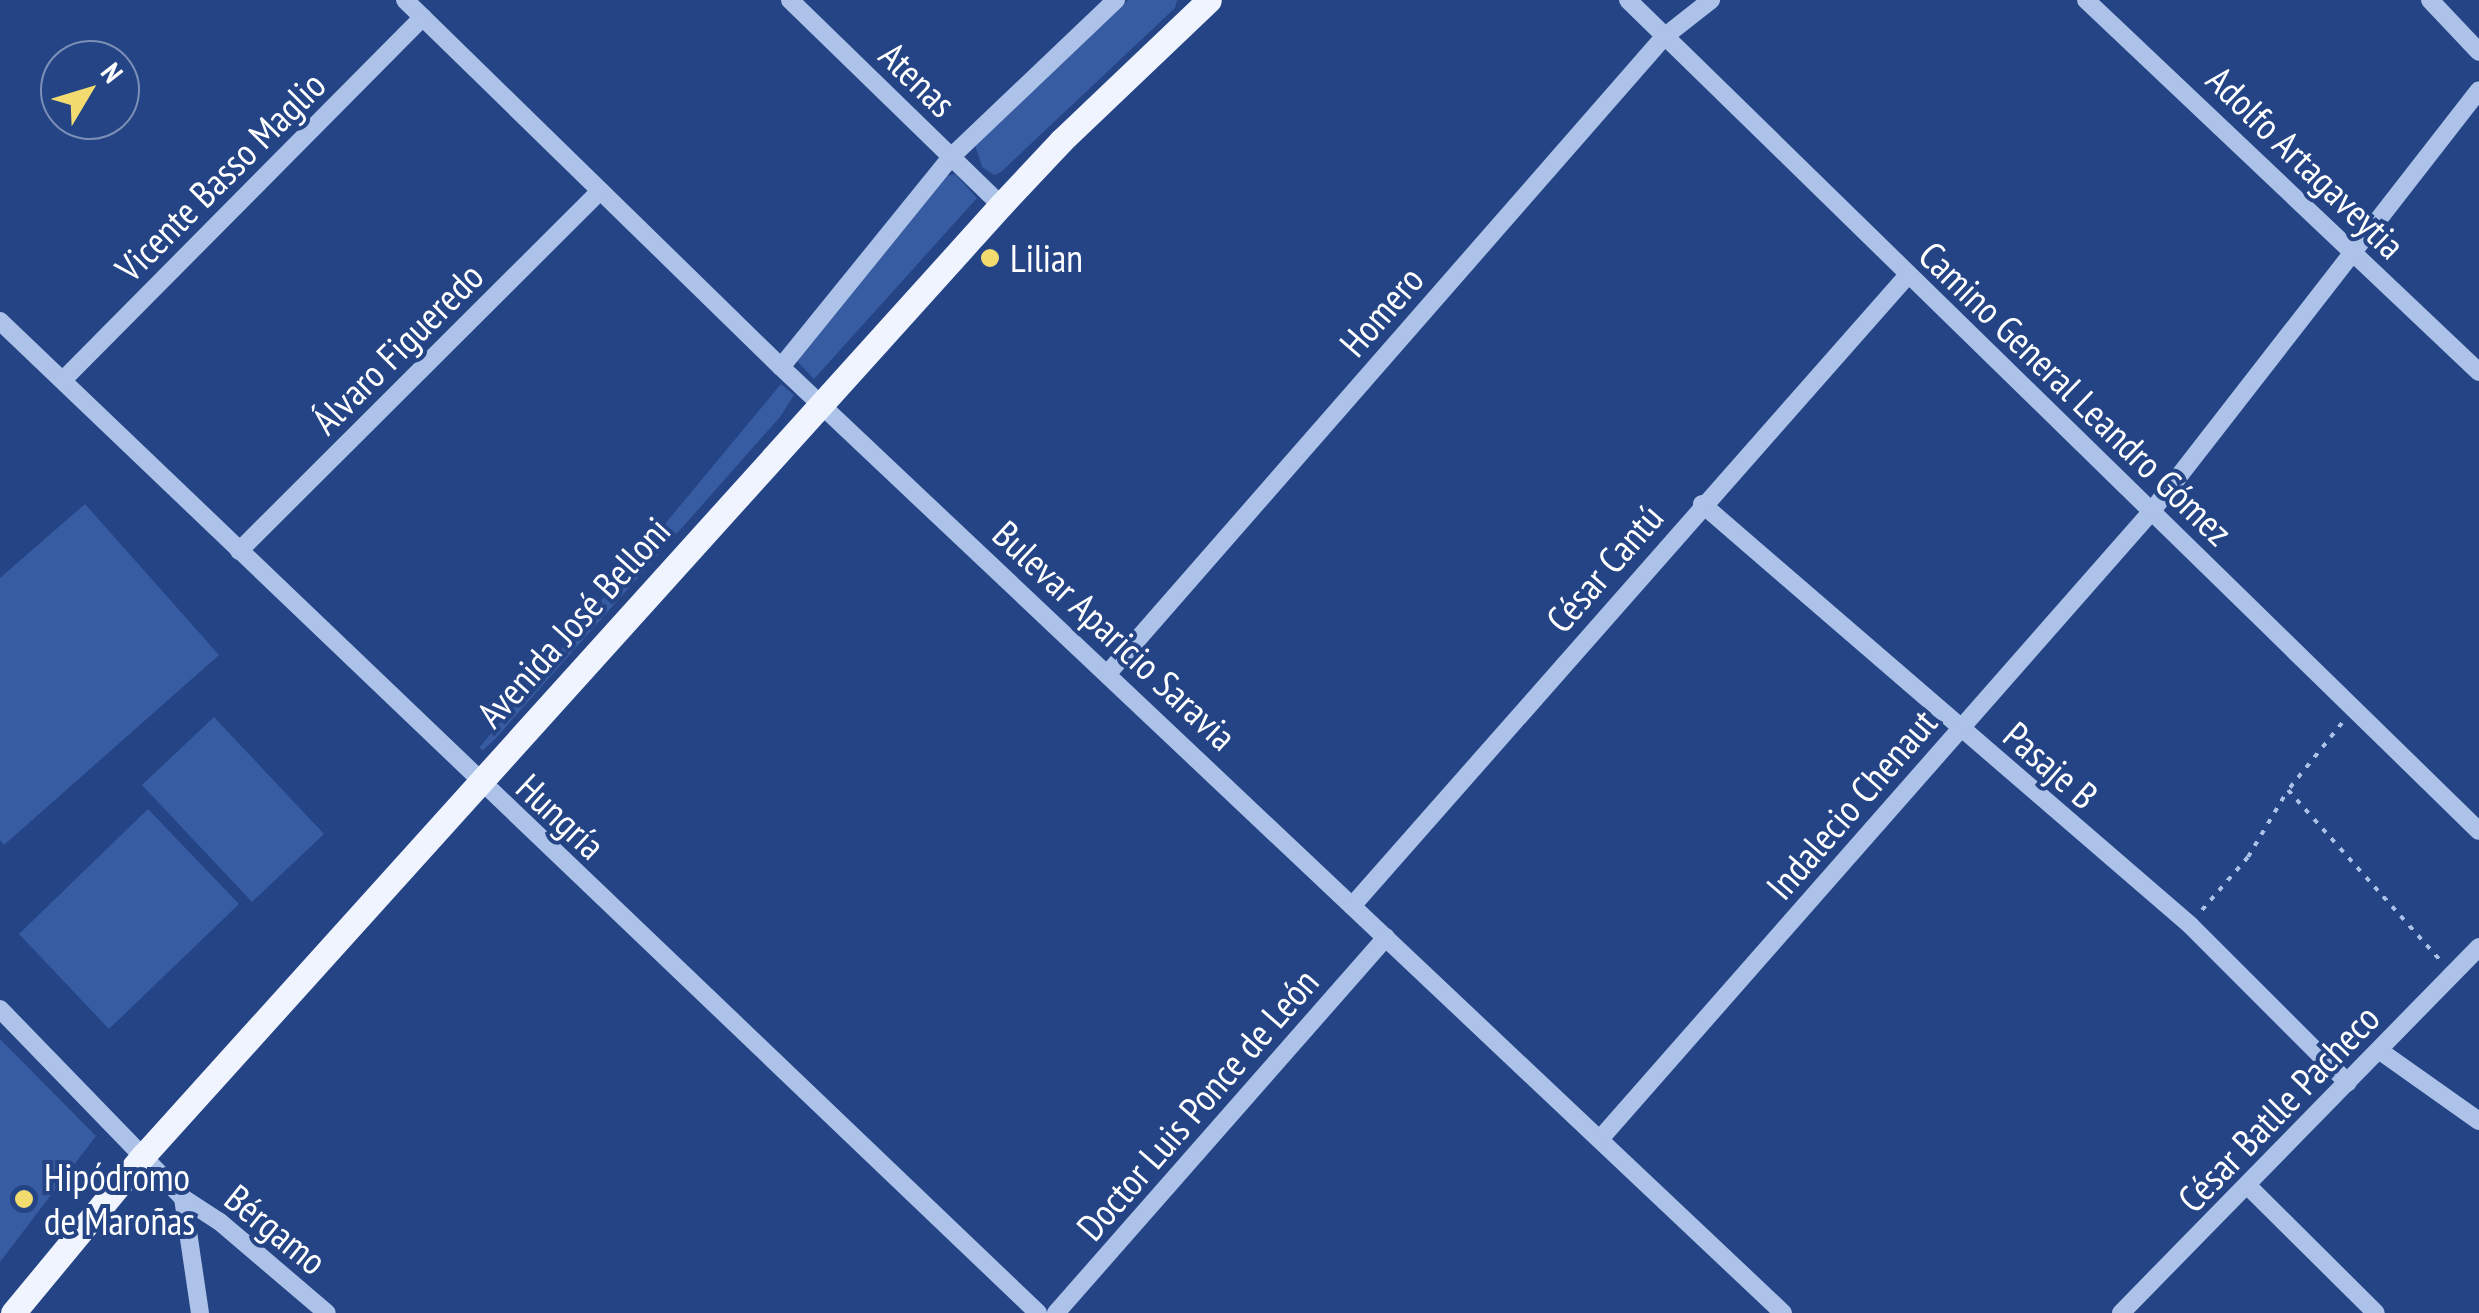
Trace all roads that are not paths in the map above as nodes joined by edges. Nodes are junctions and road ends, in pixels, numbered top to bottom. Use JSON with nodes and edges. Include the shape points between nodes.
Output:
{"nodes":[{"id":1,"x":405,"y":0,"type":"edge"},
{"id":2,"x":790,"y":0,"type":"edge"},
{"id":3,"x":1116,"y":0,"type":"edge"},
{"id":4,"x":1628,"y":0,"type":"edge"},
{"id":5,"x":1711,"y":0,"type":"edge"},
{"id":6,"x":2086,"y":0,"type":"edge"},
{"id":7,"x":2430,"y":0,"type":"edge"},
{"id":8,"x":1205,"y":1,"type":"edge"},
{"id":9,"x":422,"y":17,"type":"junction"},
{"id":10,"x":1664,"y":36,"type":"junction"},
{"id":11,"x":2479,"y":52,"type":"edge"},
{"id":12,"x":2479,"y":90,"type":"edge"},
{"id":13,"x":951,"y":157,"type":"junction"},
{"id":14,"x":600,"y":192,"type":"junction"},
{"id":15,"x":1001,"y":206,"type":"junction"},
{"id":16,"x":2355,"y":252,"type":"junction"},
{"id":17,"x":1908,"y":275,"type":"junction"},
{"id":18,"x":0,"y":320,"type":"edge"},
{"id":19,"x":781,"y":367,"type":"junction"},
{"id":20,"x":2479,"y":372,"type":"edge"},
{"id":21,"x":63,"y":380,"type":"junction"},
{"id":22,"x":821,"y":404,"type":"junction"},
{"id":23,"x":1702,"y":504,"type":"junction"},
{"id":24,"x":2152,"y":512,"type":"junction"},
{"id":25,"x":239,"y":551,"type":"junction"},
{"id":26,"x":1108,"y":672,"type":"junction"},
{"id":27,"x":1960,"y":730,"type":"junction"},
{"id":28,"x":479,"y":782,"type":"junction"},
{"id":29,"x":2479,"y":831,"type":"edge"},
{"id":30,"x":1352,"y":906,"type":"junction"},
{"id":31,"x":1386,"y":938,"type":"junction"},
{"id":32,"x":2479,"y":947,"type":"edge"},
{"id":33,"x":0,"y":1010,"type":"edge"},
{"id":34,"x":2380,"y":1050,"type":"junction"},
{"id":35,"x":2348,"y":1083,"type":"junction"},
{"id":36,"x":2479,"y":1120,"type":"edge"},
{"id":37,"x":1600,"y":1139,"type":"junction"},
{"id":38,"x":142,"y":1156,"type":"junction"},
{"id":39,"x":2248,"y":1186,"type":"junction"},
{"id":40,"x":182,"y":1198,"type":"junction"},
{"id":41,"x":13,"y":1313,"type":"edge"},
{"id":42,"x":200,"y":1313,"type":"edge"},
{"id":43,"x":327,"y":1313,"type":"edge"},
{"id":44,"x":1038,"y":1313,"type":"edge"},
{"id":45,"x":1056,"y":1313,"type":"edge"},
{"id":46,"x":1784,"y":1313,"type":"edge"},
{"id":47,"x":2121,"y":1313,"type":"edge"},
{"id":48,"x":2376,"y":1313,"type":"edge"}],
"edges":[{"from":1,"to":9,"type":"street","name":"Bulevar Aparicio Saravia"},
{"from":2,"to":13,"type":"street","name":"Atenas"},
{"from":3,"to":13,"type":"street"},
{"from":4,"to":10,"type":"street","name":"Camino General Leandro Gómez"},
{"from":5,"to":10,"type":"street","name":"Homero"},
{"from":6,"to":16,"type":"street","name":"Adolfo Artagaveytia"},
{"from":7,"to":11,"type":"street"},
{"from":8,"to":15,"type":"main road","name":"Avenida José Belloni"},
{"from":9,"to":14,"type":"street","name":"Bulevar Aparicio Saravia"},
{"from":9,"to":21,"type":"street","name":"Vicente Basso Maglio"},
{"from":10,"to":17,"type":"street","name":"Camino General Leandro Gómez"},
{"from":10,"to":26,"type":"street","name":"Homero"},
{"from":12,"to":16,"type":"street","name":"Indalecio Chenaut"},
{"from":13,"to":15,"type":"street","name":"Atenas"},
{"from":13,"to":19,"type":"street"},
{"from":14,"to":19,"type":"street","name":"Bulevar Aparicio Saravia"},
{"from":14,"to":25,"type":"street","name":"Álvaro Figueredo"},
{"from":15,"to":22,"type":"main road","name":"Avenida José Belloni"},
{"from":16,"to":20,"type":"street","name":"Adolfo Artagaveytia"},
{"from":16,"to":24,"type":"street","name":"Indalecio Chenaut"},
{"from":17,"to":23,"type":"street","name":"César Cantú"},
{"from":17,"to":24,"type":"street","name":"Camino General Leandro Gómez"},
{"from":18,"to":21,"type":"street","name":"Hungría"},
{"from":19,"to":22,"type":"street","name":"Bulevar Aparicio Saravia"},
{"from":21,"to":25,"type":"street","name":"Hungría"},
{"from":22,"to":26,"type":"street","name":"Bulevar Aparicio Saravia"},
{"from":22,"to":28,"type":"main road","name":"Avenida José Belloni"},
{"from":23,"to":27,"type":"street","name":"Pasaje B"},
{"from":23,"to":30,"type":"street","name":"César Cantú"},
{"from":24,"to":27,"type":"street","name":"Indalecio Chenaut"},
{"from":24,"to":29,"type":"street","name":"Camino General Leandro Gómez"},
{"from":25,"to":28,"type":"street","name":"Hungría"},
{"from":26,"to":30,"type":"street","name":"Bulevar Aparicio Saravia"},
{"from":27,"to":35,"type":"street","name":"Pasaje B","via":[[2190,925]]},
{"from":27,"to":37,"type":"street","name":"Indalecio Chenaut"},
{"from":28,"to":38,"type":"main road","name":"Avenida José Belloni"},
{"from":28,"to":44,"type":"street","name":"Hungría"},
{"from":30,"to":31,"type":"street","name":"Bulevar Aparicio Saravia"},
{"from":31,"to":37,"type":"street","name":"Bulevar Aparicio Saravia"},
{"from":31,"to":45,"type":"street","name":"Doctor Luis Ponce de León"},
{"from":32,"to":34,"type":"street","name":"César Batlle Pacheco"},
{"from":33,"to":38,"type":"street","name":"Bérgamo"},
{"from":34,"to":35,"type":"street","name":"César Batlle Pacheco"},
{"from":34,"to":36,"type":"street"},
{"from":35,"to":39,"type":"street","name":"César Batlle Pacheco"},
{"from":37,"to":46,"type":"street","name":"Bulevar Aparicio Saravia"},
{"from":38,"to":40,"type":"street","name":"Bérgamo"},
{"from":38,"to":41,"type":"main road","name":"Avenida José Belloni"},
{"from":39,"to":47,"type":"street","name":"César Batlle Pacheco"},
{"from":39,"to":48,"type":"street"},
{"from":40,"to":42,"type":"street"},
{"from":40,"to":43,"type":"street","name":"Bérgamo"}]}
